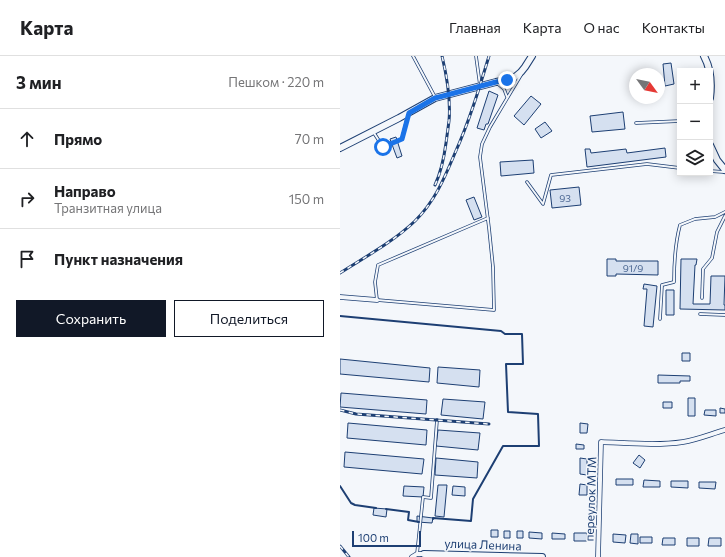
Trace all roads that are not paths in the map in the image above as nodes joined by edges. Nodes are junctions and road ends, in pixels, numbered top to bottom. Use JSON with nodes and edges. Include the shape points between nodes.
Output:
{"nodes":[{"id":1,"x":413,"y":56,"type":"edge"},
{"id":2,"x":476,"y":56,"type":"edge"},
{"id":3,"x":532,"y":56,"type":"edge"},
{"id":4,"x":704,"y":56,"type":"edge"},
{"id":5,"x":526,"y":67,"type":"junction"},
{"id":6,"x":710,"y":68,"type":"edge"},
{"id":7,"x":496,"y":82,"type":"junction"},
{"id":8,"x":480,"y":86,"type":"junction"},
{"id":9,"x":508,"y":97,"type":"junction"},
{"id":10,"x":435,"y":98,"type":"junction"},
{"id":11,"x":409,"y":113,"type":"junction"},
{"id":12,"x":677,"y":121,"type":"edge"},
{"id":13,"x":636,"y":123,"type":"dead end"},
{"id":14,"x":374,"y":132,"type":"junction"},
{"id":15,"x":340,"y":148,"type":"edge"},
{"id":16,"x":713,"y":151,"type":"edge"},
{"id":17,"x":677,"y":168,"type":"edge"},
{"id":18,"x":713,"y":171,"type":"edge"},
{"id":19,"x":725,"y":171,"type":"edge"},
{"id":20,"x":527,"y":182,"type":"dead end"},
{"id":21,"x":725,"y":212,"type":"edge"},
{"id":22,"x":725,"y":216,"type":"edge"},
{"id":23,"x":488,"y":218,"type":"junction"},
{"id":24,"x":340,"y":297,"type":"edge"},
{"id":25,"x":702,"y":298,"type":"dead end"},
{"id":26,"x":377,"y":300,"type":"junction"},
{"id":27,"x":700,"y":314,"type":"dead end"},
{"id":28,"x":725,"y":316,"type":"edge"},
{"id":29,"x":660,"y":319,"type":"dead end"},
{"id":30,"x":437,"y":420,"type":"dead end"},
{"id":31,"x":725,"y":430,"type":"edge"},
{"id":32,"x":420,"y":554,"type":"junction"},
{"id":33,"x":412,"y":557,"type":"edge"},
{"id":34,"x":542,"y":557,"type":"edge"},
{"id":35,"x":598,"y":557,"type":"edge"}],
"edges":[{"from":1,"to":10,"type":"lane"},
{"from":2,"to":8,"type":"lane"},
{"from":3,"to":5,"type":"street"},
{"from":4,"to":6,"type":"street"},
{"from":5,"to":7,"type":"street","via":[[515,77]]},
{"from":5,"to":9,"type":"lane"},
{"from":7,"to":8,"type":"street"},
{"from":7,"to":9,"type":"lane"},
{"from":8,"to":10,"type":"street"},
{"from":9,"to":23,"type":"lane","via":[[482,144],[480,157]]},
{"from":10,"to":11,"type":"street"},
{"from":11,"to":14,"type":"street"},
{"from":11,"to":14,"type":"lane","via":[[402,139],[383,147]]},
{"from":12,"to":13,"type":"lane"},
{"from":14,"to":15,"type":"street"},
{"from":16,"to":19,"type":"street"},
{"from":17,"to":20,"type":"lane","via":[[647,164],[550,175],[544,204]]},
{"from":18,"to":19,"type":"lane"},
{"from":21,"to":29,"type":"lane","via":[[715,217],[695,219],[680,225],[674,257],[674,282],[662,285]]},
{"from":22,"to":25,"type":"lane","via":[[716,232],[712,258],[703,269]]},
{"from":23,"to":26,"type":"lane","via":[[378,265],[375,282]]},
{"from":23,"to":26,"type":"lane","via":[[494,310]]},
{"from":24,"to":26,"type":"street"},
{"from":27,"to":28,"type":"lane"},
{"from":30,"to":32,"type":"lane","via":[[431,498],[423,497]]},
{"from":31,"to":35,"type":"street","name":"переулок МТМ","via":[[683,442],[664,444],[601,442]]},
{"from":32,"to":33,"type":"street"},
{"from":32,"to":34,"type":"street","name":"улица Ленина"}]}
